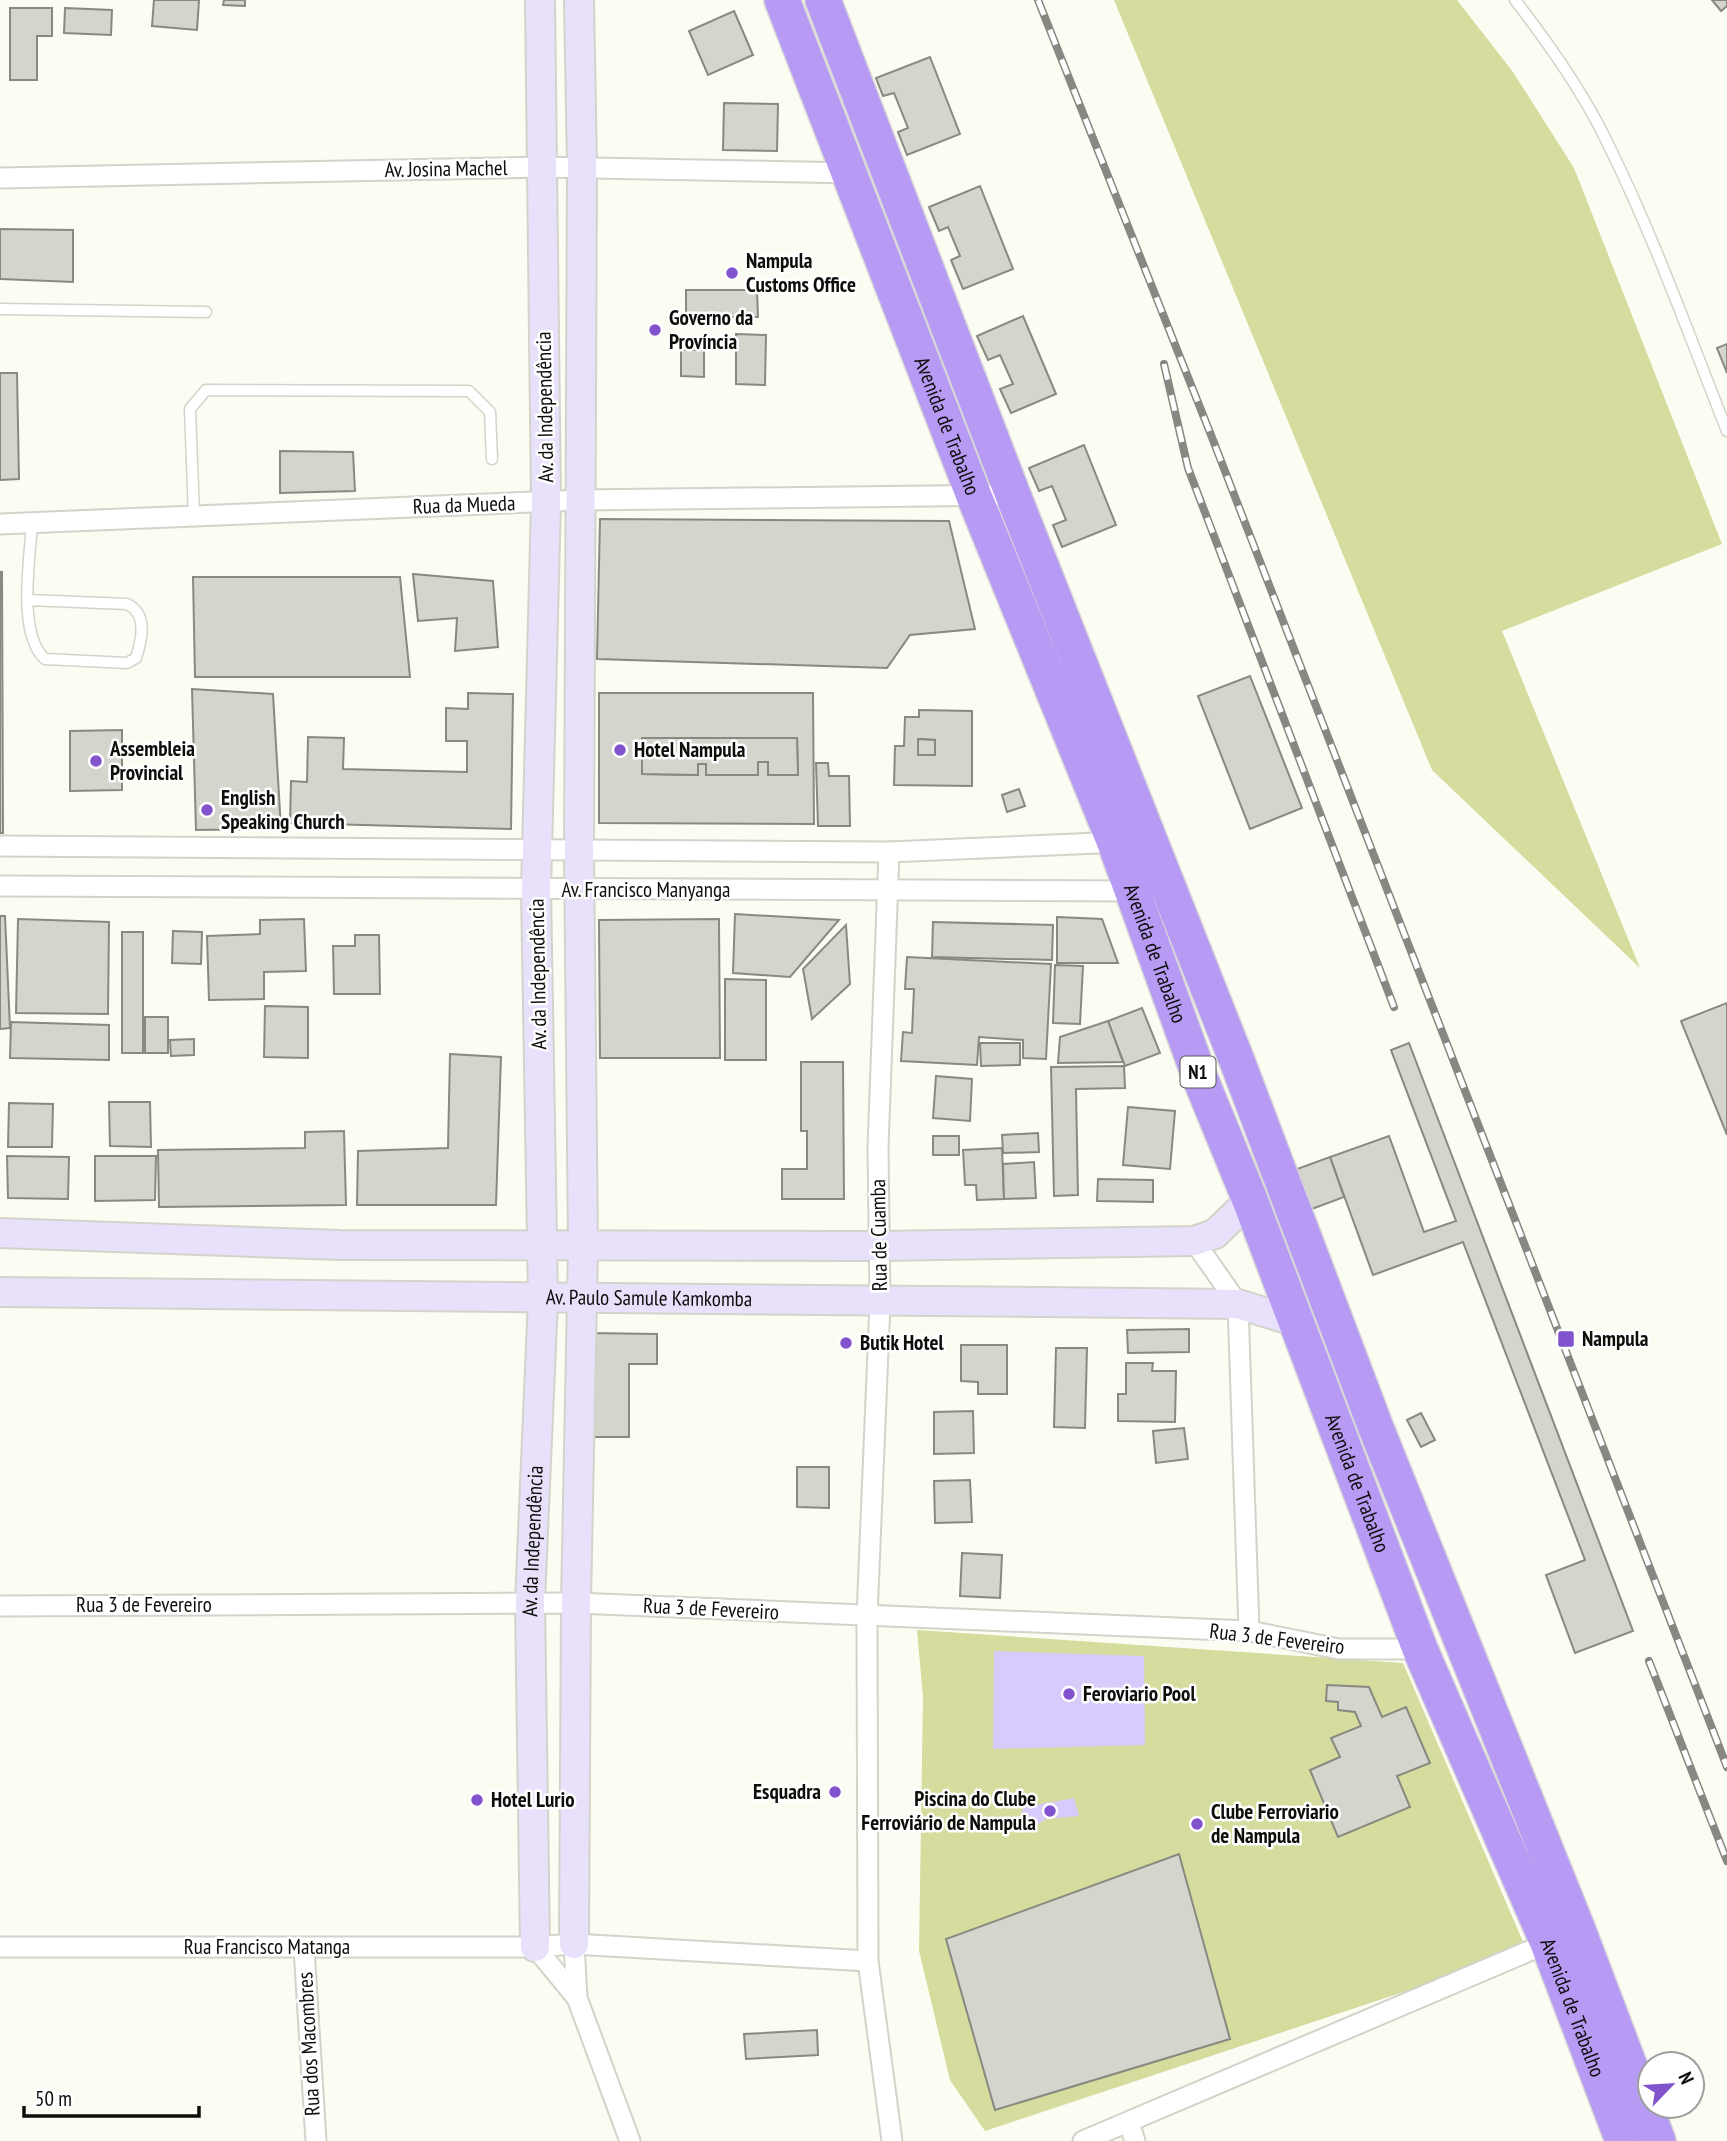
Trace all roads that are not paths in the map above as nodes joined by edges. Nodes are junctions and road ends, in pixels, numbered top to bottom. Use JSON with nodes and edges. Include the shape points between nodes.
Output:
{"nodes":[{"id":1,"x":540,"y":0,"type":"edge"},
{"id":2,"x":579,"y":0,"type":"edge"},
{"id":3,"x":782,"y":0,"type":"edge"},
{"id":4,"x":823,"y":0,"type":"edge"},
{"id":5,"x":1515,"y":0,"type":"edge"},
{"id":6,"x":541,"y":167,"type":"junction"},
{"id":7,"x":582,"y":167,"type":"junction"},
{"id":8,"x":847,"y":173,"type":"junction"},
{"id":9,"x":891,"y":174,"type":"junction"},
{"id":10,"x":0,"y":178,"type":"edge"},
{"id":11,"x":0,"y":309,"type":"edge"},
{"id":12,"x":206,"y":312,"type":"dead end"},
{"id":13,"x":1727,"y":431,"type":"edge"},
{"id":14,"x":492,"y":459,"type":"dead end"},
{"id":15,"x":1013,"y":495,"type":"junction"},
{"id":16,"x":974,"y":496,"type":"junction"},
{"id":17,"x":580,"y":500,"type":"junction"},
{"id":18,"x":546,"y":502,"type":"junction"},
{"id":19,"x":194,"y":516,"type":"junction"},
{"id":20,"x":32,"y":523,"type":"junction"},
{"id":21,"x":0,"y":524,"type":"edge"},
{"id":22,"x":28,"y":600,"type":"junction"},
{"id":23,"x":1132,"y":841,"type":"junction"},
{"id":24,"x":0,"y":846,"type":"edge"},
{"id":25,"x":537,"y":850,"type":"junction"},
{"id":26,"x":579,"y":852,"type":"junction"},
{"id":27,"x":889,"y":852,"type":"junction"},
{"id":28,"x":0,"y":886,"type":"edge"},
{"id":29,"x":536,"y":889,"type":"junction"},
{"id":30,"x":580,"y":889,"type":"junction"},
{"id":31,"x":1167,"y":890,"type":"junction"},
{"id":32,"x":889,"y":892,"type":"junction"},
{"id":33,"x":1130,"y":892,"type":"junction"},
{"id":34,"x":1237,"y":1061,"type":"junction"},
{"id":35,"x":1200,"y":1078,"type":"junction"},
{"id":36,"x":1250,"y":1200,"type":"junction"},
{"id":37,"x":0,"y":1233,"type":"edge"},
{"id":38,"x":1194,"y":1241,"type":"junction"},
{"id":39,"x":583,"y":1246,"type":"junction"},
{"id":40,"x":879,"y":1246,"type":"junction"},
{"id":41,"x":543,"y":1247,"type":"junction"},
{"id":42,"x":0,"y":1292,"type":"edge"},
{"id":43,"x":581,"y":1298,"type":"junction"},
{"id":44,"x":543,"y":1299,"type":"junction"},
{"id":45,"x":880,"y":1302,"type":"junction"},
{"id":46,"x":1238,"y":1304,"type":"junction"},
{"id":47,"x":1297,"y":1322,"type":"junction"},
{"id":48,"x":1413,"y":1518,"type":"junction"},
{"id":49,"x":1378,"y":1532,"type":"junction"},
{"id":50,"x":530,"y":1602,"type":"junction"},
{"id":51,"x":576,"y":1603,"type":"junction"},
{"id":52,"x":0,"y":1606,"type":"edge"},
{"id":53,"x":867,"y":1617,"type":"junction"},
{"id":54,"x":1249,"y":1631,"type":"junction"},
{"id":55,"x":1420,"y":1649,"type":"junction"},
{"id":56,"x":1563,"y":1937,"type":"junction"},
{"id":57,"x":574,"y":1944,"type":"junction"},
{"id":58,"x":0,"y":1947,"type":"edge"},
{"id":59,"x":535,"y":1947,"type":"junction"},
{"id":60,"x":304,"y":1948,"type":"junction"},
{"id":61,"x":867,"y":1961,"type":"junction"},
{"id":62,"x":578,"y":1998,"type":"junction"},
{"id":63,"x":1132,"y":2132,"type":"edge"},
{"id":64,"x":315,"y":2140,"type":"edge"},
{"id":65,"x":630,"y":2141,"type":"edge"},
{"id":66,"x":892,"y":2141,"type":"edge"},
{"id":67,"x":1083,"y":2141,"type":"edge"},
{"id":68,"x":1623,"y":2141,"type":"edge"},
{"id":69,"x":1658,"y":2141,"type":"edge"}],
"edges":[{"from":1,"to":6,"type":"main road","name":"Av. da Independência"},
{"from":2,"to":7,"type":"main road","name":"Av. da Independência"},
{"from":3,"to":8,"type":"highway","name":"Avenida de Trabalho","number":"N1"},
{"from":4,"to":9,"type":"highway","name":"Avenida de Trabalho","number":"N1"},
{"from":5,"to":13,"type":"lane","via":[[1546,40],[1608,142]]},
{"from":6,"to":7,"type":"street","name":"Av. Josina Machel"},
{"from":6,"to":10,"type":"street","name":"Av. Josina Machel"},
{"from":6,"to":18,"type":"main road","name":"Av. da Independência"},
{"from":7,"to":8,"type":"street","name":"Av. Josina Machel"},
{"from":7,"to":17,"type":"main road","name":"Av. da Independência"},
{"from":8,"to":9,"type":"street","name":"Av. Josina Machel"},
{"from":8,"to":16,"type":"highway","name":"Avenida de Trabalho","number":"N1"},
{"from":9,"to":15,"type":"highway","name":"Avenida de Trabalho","number":"N1"},
{"from":11,"to":12,"type":"lane"},
{"from":14,"to":19,"type":"lane","via":[[490,412],[469,391],[206,390],[190,409]]},
{"from":15,"to":16,"type":"street","name":"Rua da Mueda"},
{"from":15,"to":23,"type":"highway","name":"Avenida de Trabalho","number":"N1"},
{"from":16,"to":17,"type":"street","name":"Rua da Mueda"},
{"from":16,"to":23,"type":"highway","name":"Avenida de Trabalho","number":"N1"},
{"from":17,"to":18,"type":"street","name":"Rua da Mueda"},
{"from":17,"to":26,"type":"main road","name":"Av. da Independência"},
{"from":18,"to":19,"type":"street","name":"Rua da Mueda"},
{"from":18,"to":25,"type":"main road","name":"Av. da Independência"},
{"from":19,"to":20,"type":"street","name":"Rua da Mueda"},
{"from":20,"to":21,"type":"street","name":"Rua da Mueda"},
{"from":20,"to":22,"type":"lane"},
{"from":22,"to":22,"type":"lane","via":[[127,604],[137,609],[141,631],[136,658],[127,663],[45,659],[36,652],[30,635]]},
{"from":23,"to":27,"type":"street","name":"Av. Francisco Manyanga"},
{"from":23,"to":31,"type":"highway","name":"Avenida de Trabalho","number":"N1"},
{"from":23,"to":33,"type":"highway","name":"Avenida de Trabalho","number":"N1"},
{"from":24,"to":25,"type":"street","name":"Av. Francisco Manyanga"},
{"from":25,"to":26,"type":"street","name":"Av. Francisco Manyanga"},
{"from":25,"to":29,"type":"main road","name":"Av. da Independência"},
{"from":26,"to":27,"type":"street","name":"Av. Francisco Manyanga"},
{"from":26,"to":30,"type":"main road","name":"Av. da Independência"},
{"from":27,"to":32,"type":"street","name":"Rua de Cuamba"},
{"from":28,"to":29,"type":"street","name":"Av. Francisco Manyanga"},
{"from":29,"to":30,"type":"street","name":"Av. Francisco Manyanga"},
{"from":29,"to":41,"type":"main road","name":"Av. da Independência"},
{"from":30,"to":32,"type":"street","name":"Av. Francisco Manyanga"},
{"from":30,"to":39,"type":"main road","name":"Av. da Independência"},
{"from":31,"to":33,"type":"street","name":"Av. Francisco Manyanga"},
{"from":31,"to":34,"type":"highway","name":"Avenida de Trabalho","number":"N1"},
{"from":32,"to":33,"type":"street","name":"Av. Francisco Manyanga"},
{"from":32,"to":40,"type":"street","name":"Rua de Cuamba","via":[[878,1147]]},
{"from":33,"to":35,"type":"highway","name":"Avenida de Trabalho","number":"N1"},
{"from":34,"to":35,"type":"highway"},
{"from":34,"to":48,"type":"highway","name":"Avenida de Trabalho","number":"N1"},
{"from":35,"to":36,"type":"highway","name":"Avenida de Trabalho","number":"N1"},
{"from":36,"to":38,"type":"main road","via":[[1215,1234]]},
{"from":36,"to":47,"type":"highway","name":"Avenida de Trabalho","number":"N1"},
{"from":37,"to":41,"type":"main road"},
{"from":38,"to":40,"type":"main road"},
{"from":38,"to":46,"type":"street"},
{"from":39,"to":40,"type":"main road"},
{"from":39,"to":41,"type":"main road"},
{"from":39,"to":43,"type":"main road","name":"Av. da Independência"},
{"from":40,"to":45,"type":"street","name":"Rua de Cuamba"},
{"from":41,"to":44,"type":"main road","name":"Av. da Independência"},
{"from":42,"to":44,"type":"main road","name":"Av. Paulo Samule Kamkomba"},
{"from":43,"to":44,"type":"main road","name":"Av. Paulo Samule Kamkomba"},
{"from":43,"to":45,"type":"main road","name":"Av. Paulo Samule Kamkomba"},
{"from":43,"to":51,"type":"main road","name":"Av. da Independência"},
{"from":44,"to":50,"type":"main road","name":"Av. da Independência"},
{"from":45,"to":46,"type":"main road","name":"Av. Paulo Samule Kamkomba"},
{"from":45,"to":53,"type":"street","name":"Rua de Cuamba"},
{"from":46,"to":47,"type":"main road","name":"Av. Paulo Samule Kamkomba"},
{"from":46,"to":54,"type":"street"},
{"from":47,"to":49,"type":"highway","name":"Avenida de Trabalho","number":"N1"},
{"from":48,"to":49,"type":"highway"},
{"from":48,"to":56,"type":"highway","name":"Avenida de Trabalho","number":"N1"},
{"from":49,"to":55,"type":"highway","name":"Avenida de Trabalho","number":"N1"},
{"from":50,"to":51,"type":"street","name":"Rua 3 de Fevereiro"},
{"from":50,"to":52,"type":"street","name":"Rua 3 de Fevereiro"},
{"from":50,"to":59,"type":"main road","name":"Av. da Independência"},
{"from":51,"to":53,"type":"street","name":"Rua 3 de Fevereiro"},
{"from":51,"to":57,"type":"main road","name":"Av. da Independência"},
{"from":53,"to":54,"type":"street","name":"Rua 3 de Fevereiro"},
{"from":53,"to":61,"type":"street","name":"Rua de Cuamba"},
{"from":54,"to":55,"type":"street","name":"Rua 3 de Fevereiro","via":[[1339,1649]]},
{"from":55,"to":56,"type":"highway","name":"Avenida de Trabalho","number":"N1"},
{"from":56,"to":63,"type":"street"},
{"from":56,"to":68,"type":"highway","name":"Avenida de Trabalho","number":"N1"},
{"from":56,"to":69,"type":"highway","name":"Avenida de Trabalho","number":"N1"},
{"from":57,"to":59,"type":"street","name":"Rua Francisco Matanga"},
{"from":57,"to":61,"type":"street"},
{"from":57,"to":62,"type":"street"},
{"from":58,"to":60,"type":"street","name":"Rua Francisco Matanga"},
{"from":59,"to":60,"type":"street","name":"Rua Francisco Matanga"},
{"from":59,"to":62,"type":"street"},
{"from":60,"to":64,"type":"street","name":"Rua dos Macombres"},
{"from":61,"to":66,"type":"street","name":"Rua de Cuamba"},
{"from":62,"to":65,"type":"street"},
{"from":63,"to":67,"type":"street"}]}
